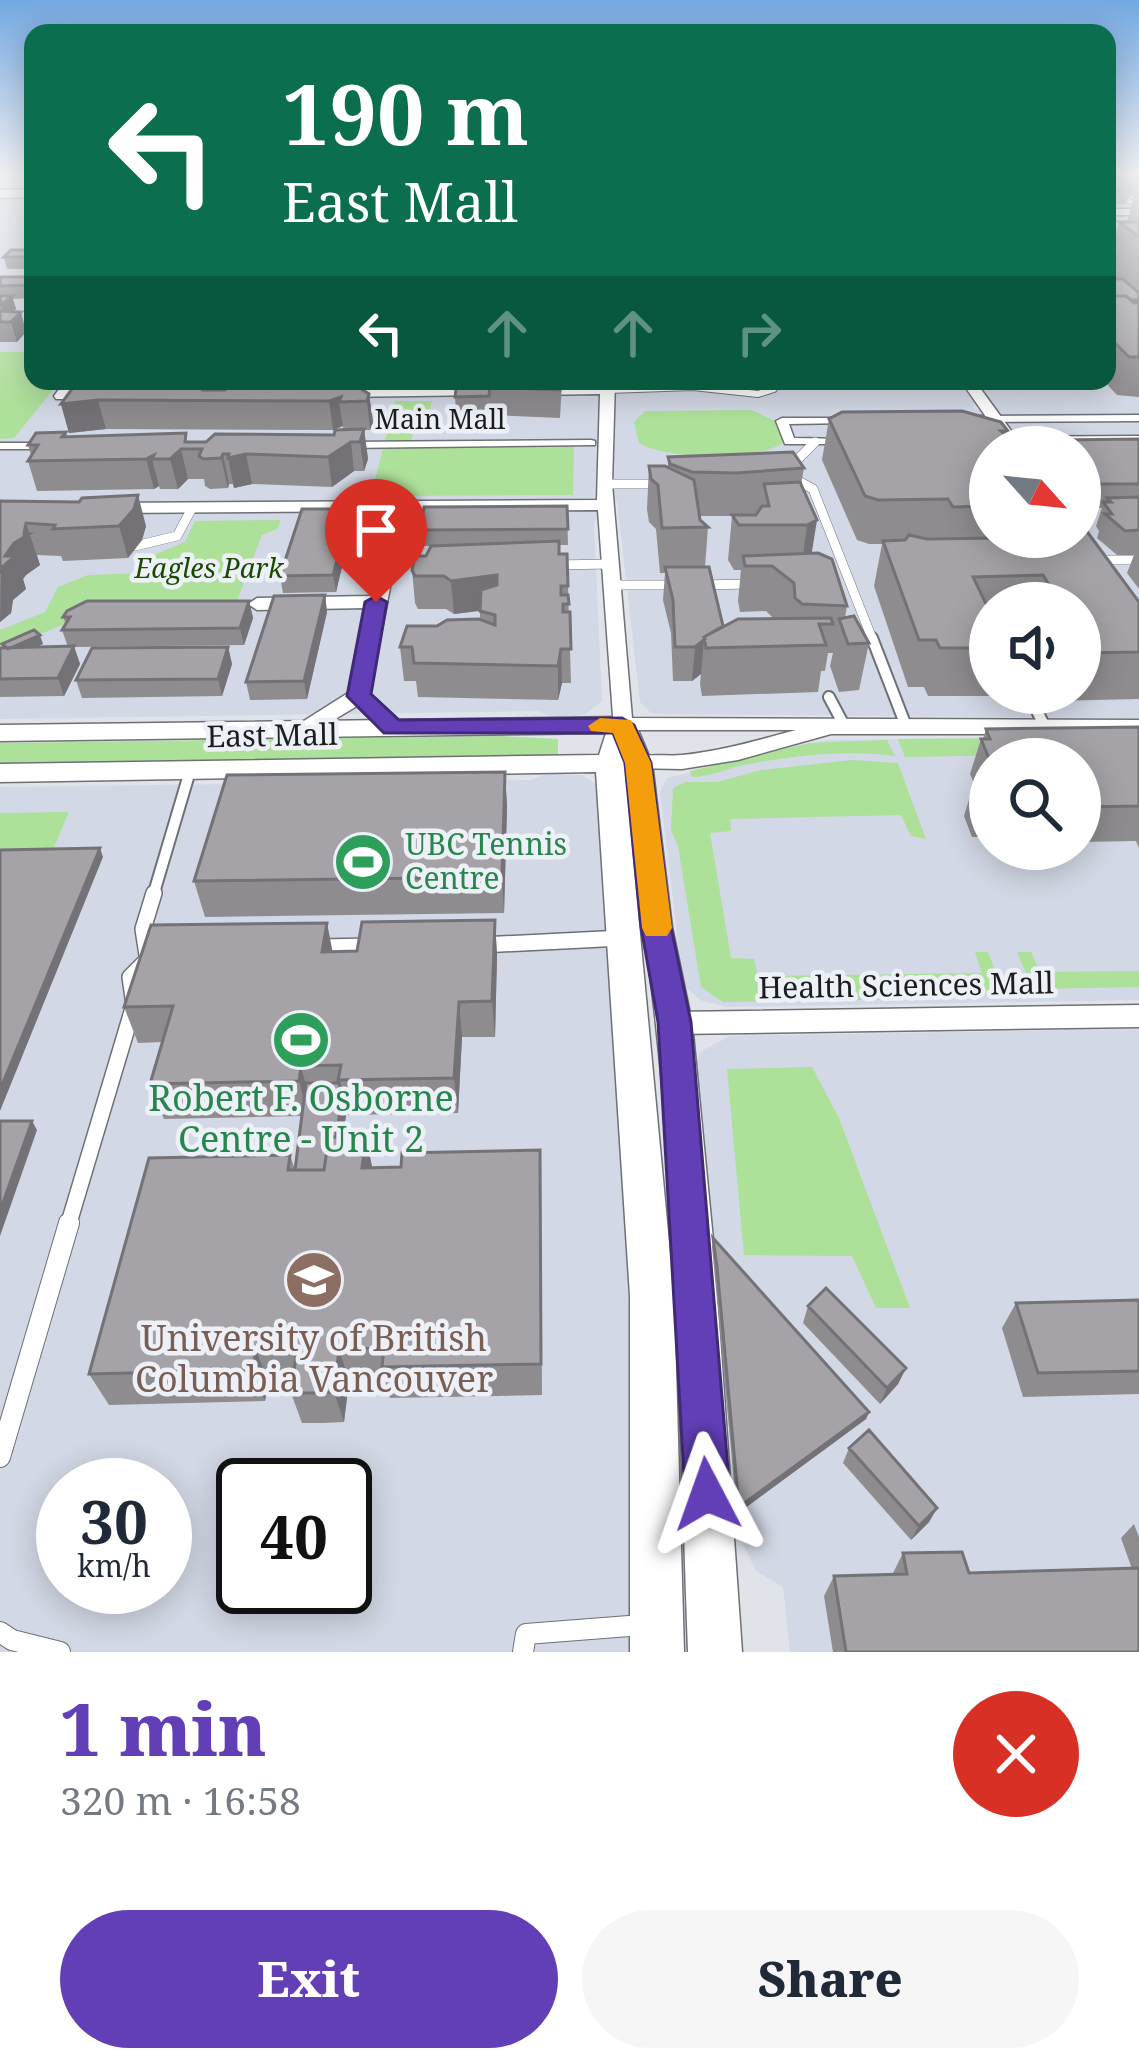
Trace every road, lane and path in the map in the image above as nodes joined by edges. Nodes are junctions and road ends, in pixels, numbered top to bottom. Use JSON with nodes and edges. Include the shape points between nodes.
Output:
{"nodes":[{"id":1,"x":365,"y":390,"type":"edge"},
{"id":2,"x":462,"y":390,"type":"edge"},
{"id":3,"x":533,"y":390,"type":"edge"},
{"id":4,"x":608,"y":390,"type":"edge"},
{"id":5,"x":720,"y":390,"type":"edge"},
{"id":6,"x":770,"y":390,"type":"edge"},
{"id":7,"x":974,"y":390,"type":"edge"},
{"id":8,"x":518,"y":391,"type":"edge"},
{"id":9,"x":496,"y":392,"type":"edge"},
{"id":10,"x":318,"y":393,"type":"edge"},
{"id":11,"x":1139,"y":418,"type":"edge"},
{"id":12,"x":958,"y":419,"type":"edge"},
{"id":13,"x":994,"y":419,"type":"junction"},
{"id":14,"x":865,"y":420,"type":"edge"},
{"id":15,"x":999,"y":426,"type":"edge"},
{"id":16,"x":1139,"y":439,"type":"edge"},
{"id":17,"x":1101,"y":440,"type":"edge"},
{"id":18,"x":853,"y":441,"type":"edge"},
{"id":19,"x":814,"y":442,"type":"junction"},
{"id":20,"x":592,"y":443,"type":"dead end"},
{"id":21,"x":328,"y":445,"type":"edge"},
{"id":22,"x":0,"y":446,"type":"edge"},
{"id":23,"x":67,"y":446,"type":"edge"},
{"id":24,"x":684,"y":484,"type":"edge"},
{"id":25,"x":605,"y":494,"type":"junction"},
{"id":26,"x":398,"y":506,"type":"junction"},
{"id":27,"x":83,"y":508,"type":"edge"},
{"id":28,"x":191,"y":508,"type":"junction"},
{"id":29,"x":135,"y":546,"type":"dead end"},
{"id":30,"x":1101,"y":558,"type":"edge"},
{"id":31,"x":1139,"y":560,"type":"edge"},
{"id":32,"x":545,"y":565,"type":"edge"},
{"id":33,"x":612,"y":574,"type":"junction"},
{"id":34,"x":756,"y":584,"type":"edge"},
{"id":35,"x":376,"y":602,"type":"junction"},
{"id":36,"x":257,"y":604,"type":"dead end"},
{"id":37,"x":358,"y":696,"type":"junction"},
{"id":38,"x":829,"y":697,"type":"dead end"},
{"id":39,"x":1038,"y":714,"type":"edge"},
{"id":40,"x":622,"y":725,"type":"junction"},
{"id":41,"x":906,"y":726,"type":"junction"},
{"id":42,"x":837,"y":727,"type":"junction"},
{"id":43,"x":1045,"y":727,"type":"junction"},
{"id":44,"x":1139,"y":727,"type":"edge"},
{"id":45,"x":393,"y":728,"type":"junction"},
{"id":46,"x":307,"y":729,"type":"junction"},
{"id":47,"x":0,"y":733,"type":"edge"},
{"id":48,"x":624,"y":764,"type":"junction"},
{"id":49,"x":190,"y":771,"type":"junction"},
{"id":50,"x":0,"y":772,"type":"edge"},
{"id":51,"x":626,"y":938,"type":"junction"},
{"id":52,"x":398,"y":946,"type":"edge"},
{"id":53,"x":466,"y":946,"type":"edge"},
{"id":54,"x":308,"y":947,"type":"edge"},
{"id":55,"x":170,"y":950,"type":"edge"},
{"id":56,"x":147,"y":957,"type":"junction"},
{"id":57,"x":1139,"y":1016,"type":"edge"},
{"id":58,"x":674,"y":1022,"type":"junction"},
{"id":59,"x":0,"y":1457,"type":"edge"},
{"id":60,"x":0,"y":1632,"type":"edge"},
{"id":61,"x":656,"y":1638,"type":"edge"},
{"id":62,"x":525,"y":1643,"type":"edge"},
{"id":63,"x":60,"y":1651,"type":"edge"},
{"id":64,"x":715,"y":1652,"type":"edge"}],
"edges":[{"from":1,"to":10,"type":"street"},
{"from":2,"to":9,"type":"street"},
{"from":3,"to":8,"type":"street"},
{"from":4,"to":25,"type":"street"},
{"from":5,"to":6,"type":"lane"},
{"from":7,"to":13,"type":"street"},
{"from":11,"to":13,"type":"street"},
{"from":12,"to":13,"type":"street"},
{"from":13,"to":15,"type":"street"},
{"from":14,"to":19,"type":"street","via":[[782,421],[789,442]]},
{"from":16,"to":17,"type":"street"},
{"from":18,"to":19,"type":"street"},
{"from":19,"to":41,"type":"lane","via":[[783,476],[813,489],[842,584]]},
{"from":20,"to":21,"type":"street","name":"Main Mall"},
{"from":22,"to":23,"type":"street"},
{"from":24,"to":25,"type":"lane"},
{"from":25,"to":26,"type":"street"},
{"from":25,"to":33,"type":"street"},
{"from":26,"to":28,"type":"street"},
{"from":26,"to":35,"type":"street"},
{"from":27,"to":28,"type":"street"},
{"from":28,"to":29,"type":"lane","via":[[177,536]]},
{"from":30,"to":31,"type":"lane"},
{"from":32,"to":33,"type":"lane"},
{"from":33,"to":34,"type":"lane"},
{"from":33,"to":40,"type":"street"},
{"from":35,"to":36,"type":"street"},
{"from":35,"to":37,"type":"street"},
{"from":37,"to":45,"type":"street"},
{"from":37,"to":46,"type":"street"},
{"from":38,"to":42,"type":"lane"},
{"from":39,"to":43,"type":"lane"},
{"from":40,"to":42,"type":"street","name":"East Mall"},
{"from":40,"to":45,"type":"street","name":"East Mall"},
{"from":40,"to":48,"type":"street"},
{"from":41,"to":42,"type":"street","name":"East Mall"},
{"from":41,"to":43,"type":"street","name":"East Mall"},
{"from":42,"to":48,"type":"street","name":"East Mall","via":[[721,756]]},
{"from":43,"to":44,"type":"street","name":"East Mall"},
{"from":45,"to":46,"type":"street","name":"East Mall"},
{"from":46,"to":47,"type":"street","name":"East Mall"},
{"from":48,"to":49,"type":"street","name":"East Mall"},
{"from":48,"to":51,"type":"street"},
{"from":48,"to":58,"type":"street"},
{"from":49,"to":50,"type":"street","name":"East Mall"},
{"from":49,"to":56,"type":"lane","via":[[142,928]]},
{"from":51,"to":53,"type":"lane"},
{"from":51,"to":61,"type":"street","via":[[652,1296]]},
{"from":52,"to":54,"type":"lane"},
{"from":55,"to":56,"type":"lane"},
{"from":56,"to":59,"type":"lane","via":[[128,981],[134,1005]]},
{"from":57,"to":58,"type":"street","name":"Health Sciences Mall"},
{"from":58,"to":64,"type":"street","via":[[720,1483]]},
{"from":60,"to":63,"type":"lane"},
{"from":61,"to":62,"type":"lane"}]}
